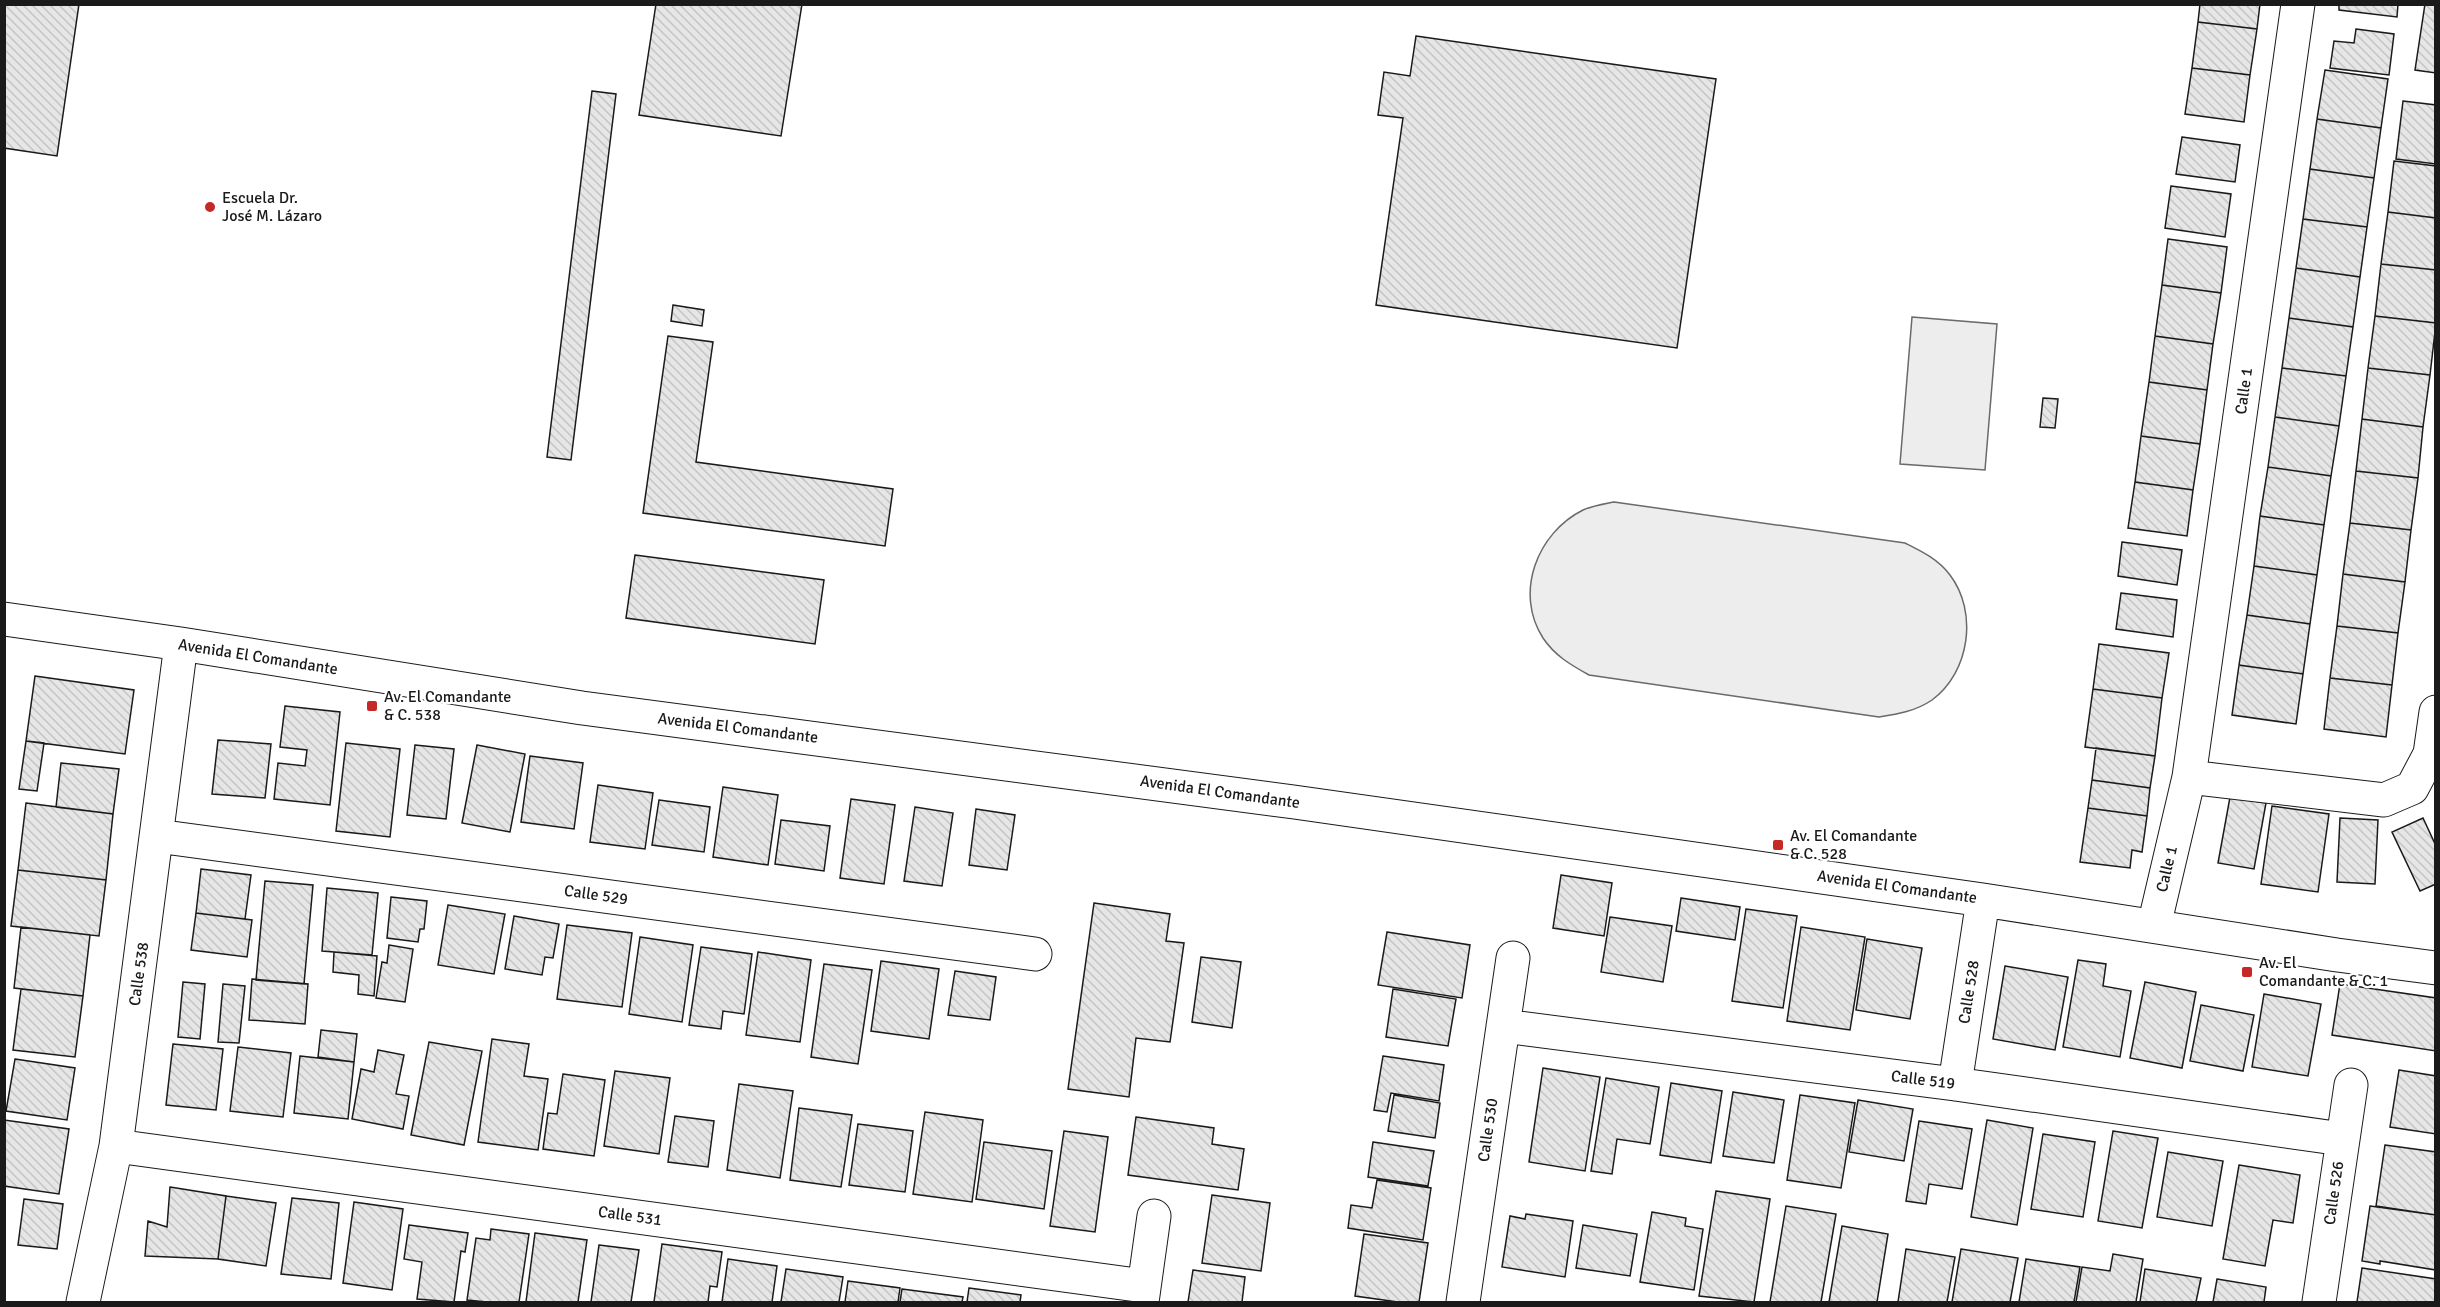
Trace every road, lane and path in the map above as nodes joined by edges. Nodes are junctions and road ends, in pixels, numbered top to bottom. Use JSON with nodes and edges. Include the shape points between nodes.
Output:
{"nodes":[{"id":1,"x":2298,"y":4,"type":"edge"},
{"id":2,"x":4,"y":620,"type":"edge"},
{"id":3,"x":181,"y":644,"type":"junction"},
{"id":4,"x":2436,"y":712,"type":"edge"},
{"id":5,"x":2189,"y":777,"type":"junction"},
{"id":6,"x":157,"y":836,"type":"junction"},
{"id":7,"x":1983,"y":900,"type":"junction"},
{"id":8,"x":2154,"y":926,"type":"junction"},
{"id":9,"x":1035,"y":954,"type":"dead end"},
{"id":10,"x":1513,"y":958,"type":"dead end"},
{"id":11,"x":2436,"y":968,"type":"edge"},
{"id":12,"x":1503,"y":1026,"type":"junction"},
{"id":13,"x":1955,"y":1084,"type":"junction"},
{"id":14,"x":2351,"y":1085,"type":"dead end"},
{"id":15,"x":2342,"y":1139,"type":"junction"},
{"id":16,"x":116,"y":1146,"type":"junction"},
{"id":17,"x":1154,"y":1216,"type":"dead end"},
{"id":18,"x":1143,"y":1294,"type":"edge"},
{"id":19,"x":83,"y":1302,"type":"edge"},
{"id":20,"x":1463,"y":1302,"type":"edge"},
{"id":21,"x":2319,"y":1302,"type":"edge"}],
"edges":[{"from":1,"to":5,"type":"street","name":"Calle 1"},
{"from":2,"to":3,"type":"street","name":"Avenida El Comandante"},
{"from":3,"to":6,"type":"street","name":"Calle 538"},
{"from":3,"to":7,"type":"street","name":"Avenida El Comandante","via":[[582,708],[1283,800]]},
{"from":4,"to":5,"type":"street","via":[[2430,754],[2412,788],[2384,800]]},
{"from":5,"to":8,"type":"street","name":"Calle 1"},
{"from":6,"to":9,"type":"street","name":"Calle 529"},
{"from":6,"to":16,"type":"street","name":"Calle 538"},
{"from":7,"to":8,"type":"street","name":"Avenida El Comandante"},
{"from":7,"to":13,"type":"street","name":"Calle 528"},
{"from":8,"to":11,"type":"street","name":"Avenida El Comandante"},
{"from":10,"to":12,"type":"street","name":"Calle 530"},
{"from":12,"to":13,"type":"street","name":"Calle 519"},
{"from":12,"to":20,"type":"street","name":"Calle 530"},
{"from":13,"to":15,"type":"street","name":"Calle 519"},
{"from":14,"to":15,"type":"street","name":"Calle 526"},
{"from":15,"to":21,"type":"street","name":"Calle 526"},
{"from":16,"to":18,"type":"street","name":"Calle 531"},
{"from":16,"to":19,"type":"street","name":"Calle 538"},
{"from":17,"to":18,"type":"street"}]}
